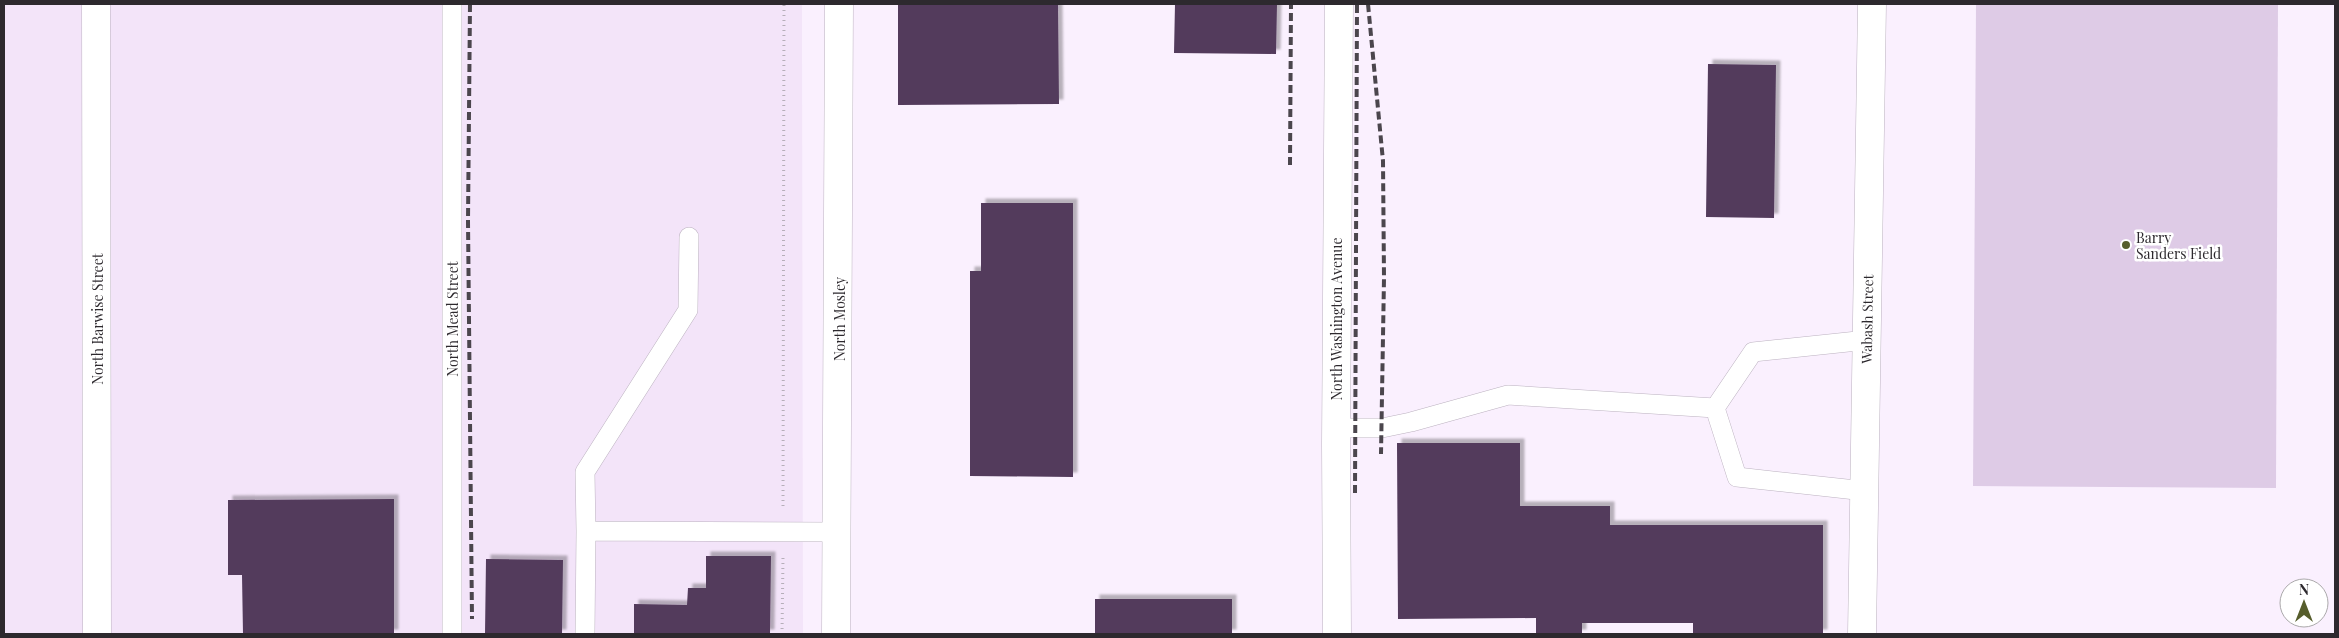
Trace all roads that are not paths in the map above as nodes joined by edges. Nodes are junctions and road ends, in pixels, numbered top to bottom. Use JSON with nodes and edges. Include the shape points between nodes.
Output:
{"nodes":[{"id":1,"x":96,"y":4,"type":"edge"},
{"id":2,"x":452,"y":4,"type":"edge"},
{"id":3,"x":839,"y":4,"type":"edge"},
{"id":4,"x":1339,"y":4,"type":"edge"},
{"id":5,"x":1872,"y":4,"type":"edge"},
{"id":6,"x":689,"y":237,"type":"dead end"},
{"id":7,"x":1867,"y":340,"type":"junction"},
{"id":8,"x":1715,"y":408,"type":"junction"},
{"id":9,"x":1336,"y":428,"type":"junction"},
{"id":10,"x":1865,"y":490,"type":"junction"},
{"id":11,"x":586,"y":531,"type":"junction"},
{"id":12,"x":837,"y":532,"type":"junction"},
{"id":13,"x":97,"y":634,"type":"edge"},
{"id":14,"x":452,"y":634,"type":"edge"},
{"id":15,"x":585,"y":634,"type":"edge"},
{"id":16,"x":836,"y":634,"type":"edge"},
{"id":17,"x":1337,"y":634,"type":"edge"},
{"id":18,"x":1862,"y":634,"type":"edge"}],
"edges":[{"from":1,"to":13,"type":"street","name":"North Barwise Street"},
{"from":2,"to":14,"type":"lane","name":"North Mead Street"},
{"from":3,"to":12,"type":"street","name":"North Mosley"},
{"from":4,"to":9,"type":"street","name":"North Washington Avenue"},
{"from":5,"to":7,"type":"street","name":"Wabash Street"},
{"from":6,"to":11,"type":"lane","via":[[688,310],[585,472]]},
{"from":7,"to":8,"type":"lane","via":[[1754,352]]},
{"from":7,"to":10,"type":"street","name":"Wabash Street"},
{"from":8,"to":9,"type":"lane","via":[[1508,395],[1382,428]]},
{"from":8,"to":10,"type":"lane","via":[[1737,477]]},
{"from":9,"to":17,"type":"street","name":"North Washington Avenue"},
{"from":10,"to":18,"type":"street","name":"Wabash Street"},
{"from":11,"to":12,"type":"lane"},
{"from":11,"to":15,"type":"lane"},
{"from":12,"to":16,"type":"street","name":"North Mosley"}]}
